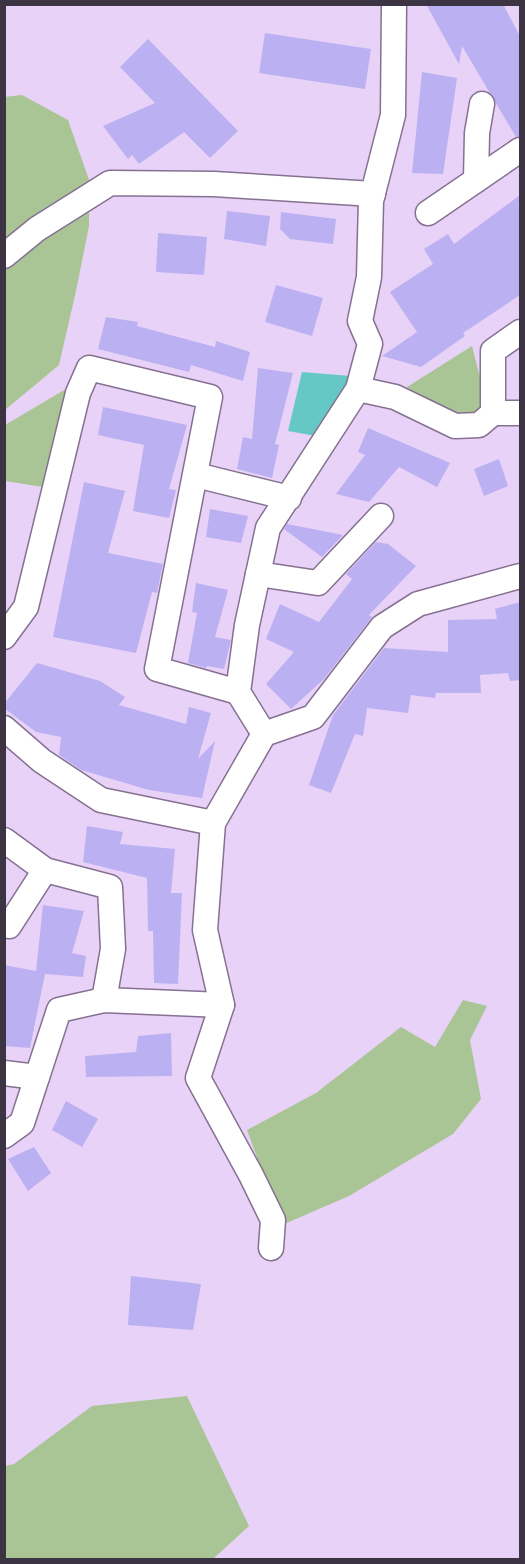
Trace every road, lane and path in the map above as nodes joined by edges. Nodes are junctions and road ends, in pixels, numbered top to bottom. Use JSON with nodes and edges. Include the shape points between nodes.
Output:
{"nodes":[{"id":1,"x":394,"y":4,"type":"edge"},
{"id":2,"x":482,"y":104,"type":"dead end"},
{"id":3,"x":520,"y":150,"type":"edge"},
{"id":4,"x":476,"y":180,"type":"junction"},
{"id":5,"x":373,"y":194,"type":"junction"},
{"id":6,"x":428,"y":213,"type":"dead end"},
{"id":7,"x":4,"y":256,"type":"edge"},
{"id":8,"x":520,"y":332,"type":"edge"},
{"id":9,"x":358,"y":388,"type":"junction"},
{"id":10,"x":493,"y":413,"type":"junction"},
{"id":11,"x":520,"y":413,"type":"edge"},
{"id":12,"x":196,"y":475,"type":"junction"},
{"id":13,"x":289,"y":498,"type":"junction"},
{"id":14,"x":381,"y":516,"type":"dead end"},
{"id":15,"x":258,"y":574,"type":"junction"},
{"id":16,"x":520,"y":576,"type":"edge"},
{"id":17,"x":4,"y":636,"type":"edge"},
{"id":18,"x":238,"y":692,"type":"junction"},
{"id":19,"x":4,"y":728,"type":"edge"},
{"id":20,"x":264,"y":734,"type":"junction"},
{"id":21,"x":213,"y":823,"type":"junction"},
{"id":22,"x":4,"y":840,"type":"edge"},
{"id":23,"x":45,"y":870,"type":"junction"},
{"id":24,"x":4,"y":925,"type":"edge"},
{"id":25,"x":104,"y":1000,"type":"junction"},
{"id":26,"x":222,"y":1005,"type":"junction"},
{"id":27,"x":4,"y":1073,"type":"edge"},
{"id":28,"x":37,"y":1077,"type":"junction"},
{"id":29,"x":4,"y":1136,"type":"edge"},
{"id":30,"x":271,"y":1248,"type":"dead end"}],
"edges":[{"from":1,"to":5,"type":"street","via":[[393,115]]},
{"from":2,"to":4,"type":"street"},
{"from":3,"to":4,"type":"street"},
{"from":4,"to":6,"type":"street"},
{"from":5,"to":7,"type":"street","via":[[214,184],[110,183],[37,229]]},
{"from":5,"to":9,"type":"street","via":[[369,277],[360,321],[370,344]]},
{"from":8,"to":10,"type":"street","via":[[493,351]]},
{"from":9,"to":10,"type":"street","via":[[395,397],[455,426],[478,425]]},
{"from":9,"to":13,"type":"street"},
{"from":10,"to":11,"type":"street"},
{"from":12,"to":13,"type":"street"},
{"from":12,"to":17,"type":"street","via":[[210,397],[89,368],[78,393],[26,607]]},
{"from":12,"to":18,"type":"street","via":[[157,669]]},
{"from":13,"to":15,"type":"street","via":[[268,528]]},
{"from":14,"to":15,"type":"street","via":[[318,583]]},
{"from":15,"to":18,"type":"street"},
{"from":16,"to":20,"type":"street","via":[[417,604],[382,627],[313,717]]},
{"from":18,"to":20,"type":"street"},
{"from":19,"to":21,"type":"street","via":[[42,761],[101,800]]},
{"from":20,"to":21,"type":"street"},
{"from":21,"to":26,"type":"street","via":[[205,930]]},
{"from":22,"to":23,"type":"street"},
{"from":23,"to":24,"type":"street","via":[[9,926]]},
{"from":23,"to":25,"type":"street","via":[[110,886],[113,949]]},
{"from":25,"to":26,"type":"street"},
{"from":25,"to":28,"type":"street","via":[[59,1010]]},
{"from":26,"to":30,"type":"street","via":[[198,1078],[273,1220]]},
{"from":27,"to":28,"type":"street"},
{"from":28,"to":29,"type":"street","via":[[22,1123]]}]}
